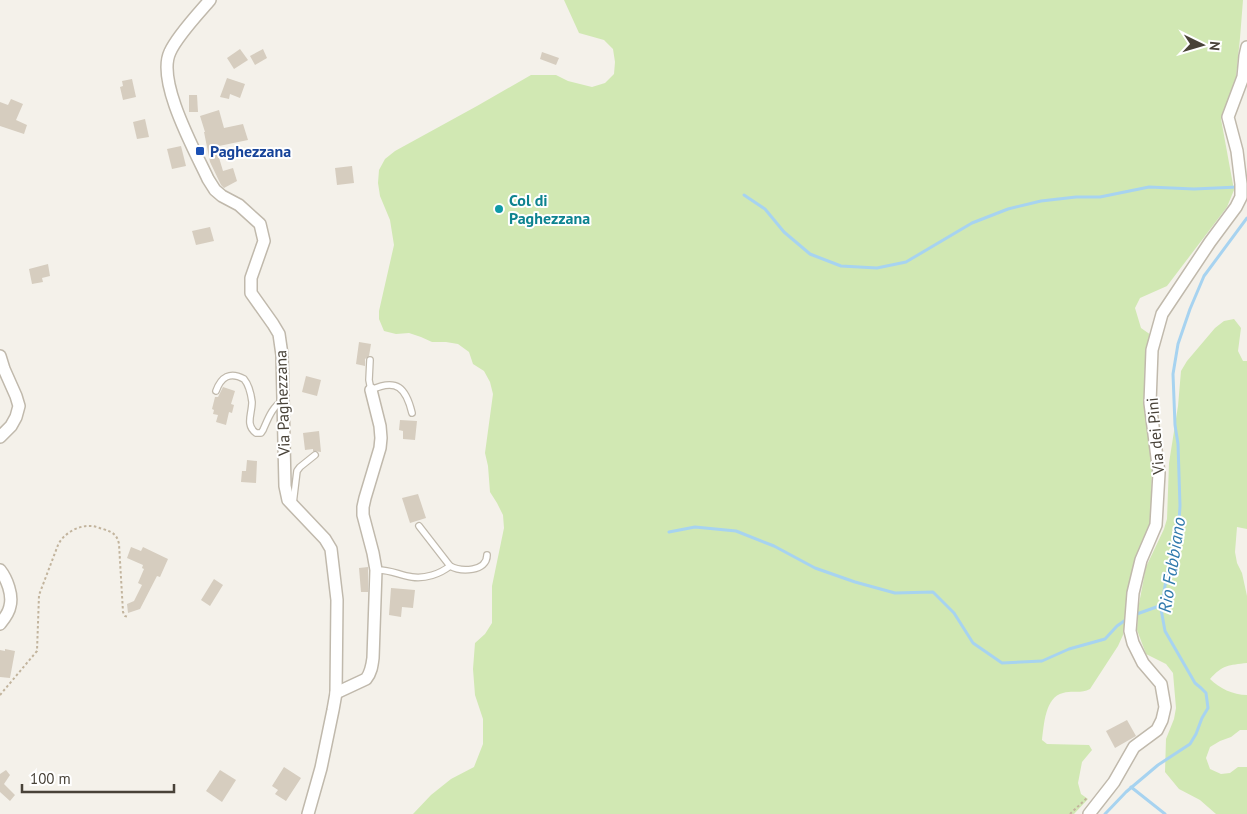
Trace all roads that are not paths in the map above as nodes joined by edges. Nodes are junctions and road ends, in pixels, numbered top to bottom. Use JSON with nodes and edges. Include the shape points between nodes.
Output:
{"nodes":[{"id":1,"x":210,"y":0,"type":"edge"},
{"id":2,"x":1247,"y":47,"type":"edge"},
{"id":3,"x":0,"y":356,"type":"edge"},
{"id":4,"x":370,"y":360,"type":"dead end"},
{"id":5,"x":371,"y":390,"type":"junction"},
{"id":6,"x":216,"y":391,"type":"dead end"},
{"id":7,"x":283,"y":400,"type":"junction"},
{"id":8,"x":412,"y":413,"type":"dead end"},
{"id":9,"x":0,"y":437,"type":"edge"},
{"id":10,"x":316,"y":456,"type":"dead end"},
{"id":11,"x":293,"y":505,"type":"junction"},
{"id":12,"x":419,"y":526,"type":"dead end"},
{"id":13,"x":487,"y":555,"type":"dead end"},
{"id":14,"x":450,"y":566,"type":"junction"},
{"id":15,"x":0,"y":570,"type":"edge"},
{"id":16,"x":376,"y":570,"type":"junction"},
{"id":17,"x":0,"y":624,"type":"edge"},
{"id":18,"x":336,"y":693,"type":"junction"},
{"id":19,"x":308,"y":814,"type":"edge"},
{"id":20,"x":1089,"y":814,"type":"edge"}],
"edges":[{"from":1,"to":7,"type":"street","name":"Via Paghezzana","via":[[169,54],[169,86],[208,180],[222,196],[239,205],[260,224],[264,240],[251,278],[251,294],[279,334]]},
{"from":2,"to":20,"type":"street","name":"Via dei Pini","via":[[1244,77],[1228,117],[1237,151],[1241,197],[1162,314],[1152,350],[1150,403],[1159,473],[1156,525],[1141,560],[1133,593],[1130,630],[1143,662],[1161,684],[1165,707],[1157,730],[1134,747],[1114,782]]},
{"from":3,"to":9,"type":"street","via":[[19,406],[14,421]]},
{"from":4,"to":5,"type":"lane"},
{"from":5,"to":8,"type":"lane","via":[[398,386],[409,400]]},
{"from":5,"to":16,"type":"street","via":[[381,438],[363,515]]},
{"from":6,"to":7,"type":"lane","via":[[226,376],[244,379],[252,402],[250,426],[256,434],[261,433],[272,410]]},
{"from":7,"to":11,"type":"street","name":"Via Paghezzana","via":[[285,486],[288,500]]},
{"from":10,"to":11,"type":"lane","via":[[297,471]]},
{"from":11,"to":18,"type":"street","name":"Via Paghezzana","via":[[325,539],[330,549],[336,600]]},
{"from":12,"to":14,"type":"lane"},
{"from":13,"to":14,"type":"lane","via":[[484,564],[473,569]]},
{"from":14,"to":16,"type":"lane","via":[[442,573],[415,578],[385,569]]},
{"from":15,"to":17,"type":"street","via":[[5,578],[10,606]]},
{"from":16,"to":18,"type":"street","via":[[371,670],[366,678]]},
{"from":18,"to":19,"type":"street","name":"Via Paghezzana"}]}
